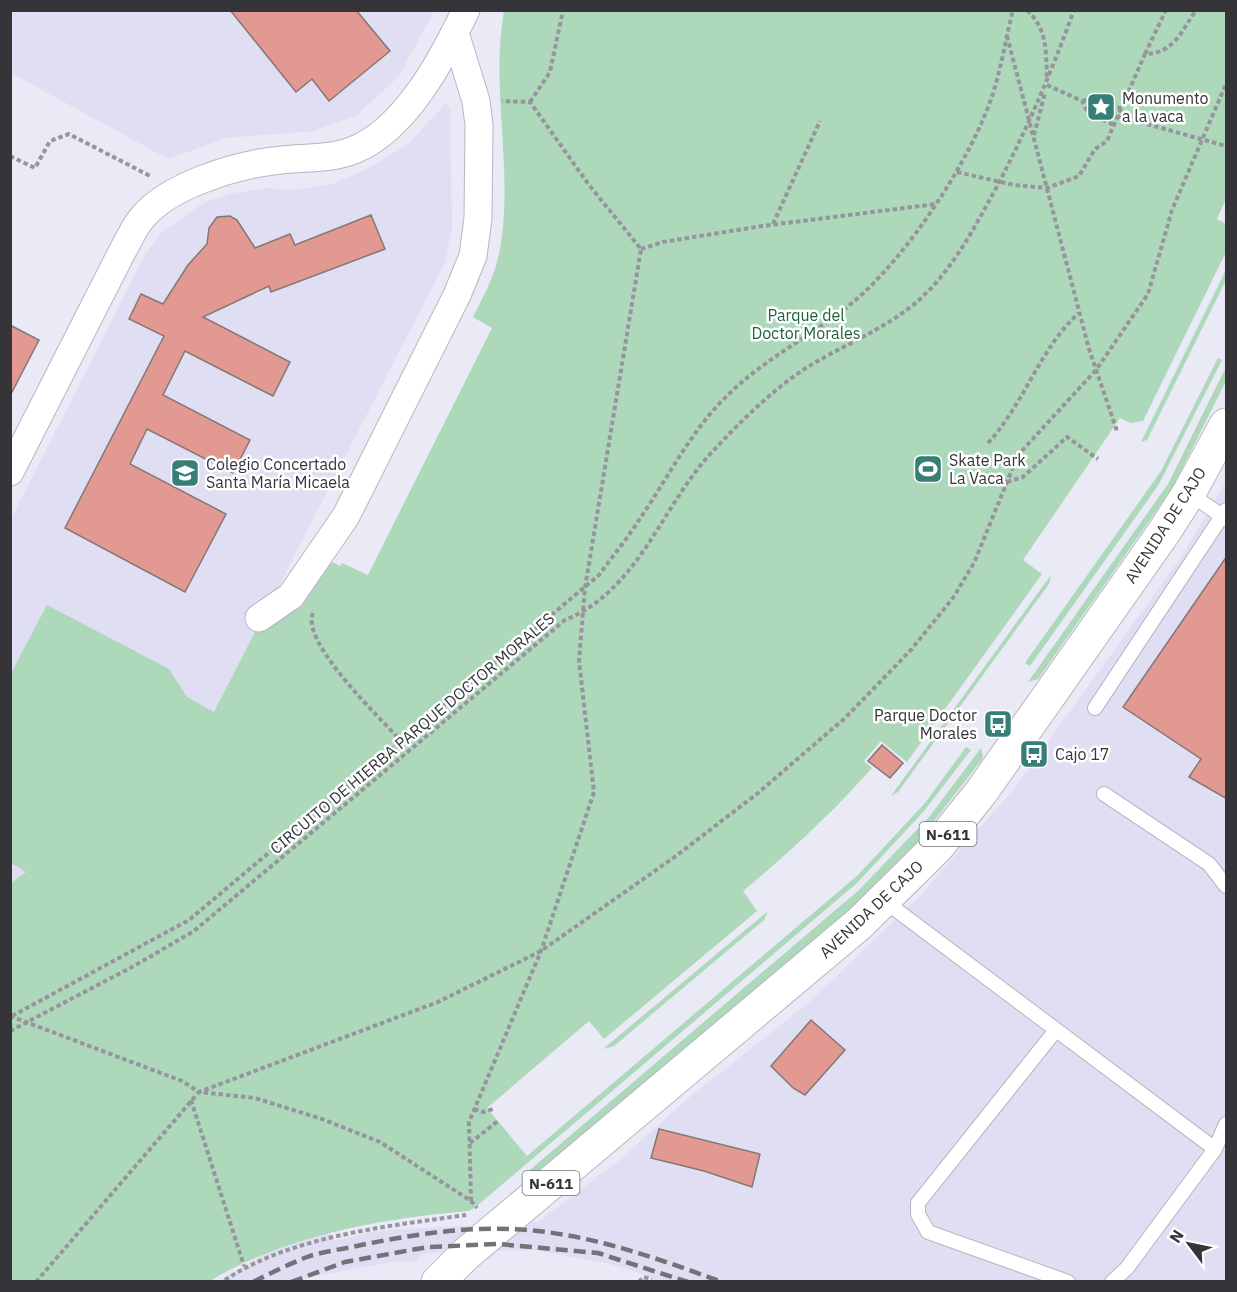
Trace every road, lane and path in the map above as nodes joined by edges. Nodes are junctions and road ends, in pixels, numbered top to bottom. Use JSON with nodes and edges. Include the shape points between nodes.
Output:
{"nodes":[{"id":1,"x":563,"y":10,"type":"edge"},
{"id":2,"x":1013,"y":10,"type":"edge"},
{"id":3,"x":1027,"y":10,"type":"edge"},
{"id":4,"x":1074,"y":10,"type":"edge"},
{"id":5,"x":1166,"y":10,"type":"edge"},
{"id":6,"x":1196,"y":10,"type":"edge"},
{"id":7,"x":461,"y":22,"type":"edge"},
{"id":8,"x":1007,"y":35,"type":"junction"},
{"id":9,"x":1145,"y":54,"type":"junction"},
{"id":10,"x":1227,"y":84,"type":"edge"},
{"id":11,"x":1047,"y":85,"type":"junction"},
{"id":12,"x":495,"y":100,"type":"dead end"},
{"id":13,"x":1082,"y":101,"type":"junction"},
{"id":14,"x":530,"y":102,"type":"junction"},
{"id":15,"x":1122,"y":109,"type":"junction"},
{"id":16,"x":1118,"y":116,"type":"junction"},
{"id":17,"x":1029,"y":120,"type":"junction"},
{"id":18,"x":820,"y":121,"type":"dead end"},
{"id":19,"x":1114,"y":125,"type":"junction"},
{"id":20,"x":1034,"y":136,"type":"junction"},
{"id":21,"x":1202,"y":139,"type":"junction"},
{"id":22,"x":1227,"y":146,"type":"edge"},
{"id":23,"x":10,"y":156,"type":"edge"},
{"id":24,"x":957,"y":172,"type":"junction"},
{"id":25,"x":154,"y":178,"type":"dead end"},
{"id":26,"x":1000,"y":182,"type":"junction"},
{"id":27,"x":1047,"y":188,"type":"junction"},
{"id":28,"x":936,"y":204,"type":"junction"},
{"id":29,"x":773,"y":225,"type":"junction"},
{"id":30,"x":641,"y":249,"type":"junction"},
{"id":31,"x":1079,"y":312,"type":"junction"},
{"id":32,"x":1096,"y":370,"type":"junction"},
{"id":33,"x":1227,"y":425,"type":"edge"},
{"id":34,"x":1117,"y":431,"type":"dead end"},
{"id":35,"x":988,"y":443,"type":"dead end"},
{"id":36,"x":1098,"y":459,"type":"dead end"},
{"id":37,"x":10,"y":472,"type":"edge"},
{"id":38,"x":1007,"y":483,"type":"junction"},
{"id":39,"x":1189,"y":493,"type":"junction"},
{"id":40,"x":1225,"y":515,"type":"edge"},
{"id":41,"x":585,"y":588,"type":"junction"},
{"id":42,"x":315,"y":606,"type":"dead end"},
{"id":43,"x":583,"y":613,"type":"junction"},
{"id":44,"x":259,"y":618,"type":"dead end"},
{"id":45,"x":1095,"y":708,"type":"dead end"},
{"id":46,"x":401,"y":741,"type":"junction"},
{"id":47,"x":1104,"y":794,"type":"dead end"},
{"id":48,"x":1227,"y":886,"type":"edge"},
{"id":49,"x":883,"y":900,"type":"junction"},
{"id":50,"x":541,"y":951,"type":"junction"},
{"id":51,"x":11,"y":1016,"type":"edge"},
{"id":52,"x":27,"y":1022,"type":"junction"},
{"id":53,"x":10,"y":1030,"type":"edge"},
{"id":54,"x":1056,"y":1030,"type":"junction"},
{"id":55,"x":198,"y":1092,"type":"junction"},
{"id":56,"x":191,"y":1100,"type":"junction"},
{"id":57,"x":493,"y":1108,"type":"dead end"},
{"id":58,"x":474,"y":1109,"type":"junction"},
{"id":59,"x":498,"y":1121,"type":"dead end"},
{"id":60,"x":1227,"y":1125,"type":"edge"},
{"id":61,"x":470,"y":1143,"type":"junction"},
{"id":62,"x":1215,"y":1149,"type":"junction"},
{"id":63,"x":471,"y":1202,"type":"junction"},
{"id":64,"x":244,"y":1266,"type":"junction"},
{"id":65,"x":652,"y":1279,"type":"dead end"},
{"id":66,"x":225,"y":1280,"type":"dead end"},
{"id":67,"x":36,"y":1281,"type":"edge"},
{"id":68,"x":438,"y":1281,"type":"edge"},
{"id":69,"x":639,"y":1281,"type":"edge"},
{"id":70,"x":1068,"y":1281,"type":"edge"},
{"id":71,"x":1112,"y":1281,"type":"edge"}],
"edges":[{"from":1,"to":14,"type":"path","via":[[550,72]]},
{"from":2,"to":8,"type":"path"},
{"from":3,"to":11,"type":"path","via":[[1040,22],[1046,48]]},
{"from":4,"to":11,"type":"path","name":"CIRCUITO DE HIERBA PARQUE DOCTOR MORALES"},
{"from":5,"to":9,"type":"path"},
{"from":6,"to":9,"type":"path","via":[[1180,37],[1156,54]]},
{"from":7,"to":37,"type":"street","via":[[414,103],[356,150],[238,168],[188,186],[142,218]]},
{"from":7,"to":44,"type":"street","via":[[479,125],[478,218],[473,256],[346,516],[291,596]]},
{"from":8,"to":17,"type":"path"},
{"from":8,"to":24,"type":"path","via":[[994,91]]},
{"from":9,"to":15,"type":"path"},
{"from":10,"to":21,"type":"path"},
{"from":11,"to":13,"type":"path"},
{"from":11,"to":17,"type":"path","name":"CIRCUITO DE HIERBA PARQUE DOCTOR MORALES"},
{"from":11,"to":20,"type":"path"},
{"from":12,"to":14,"type":"path"},
{"from":13,"to":15,"type":"path","via":[[1096,98]]},
{"from":13,"to":19,"type":"path","via":[[1088,113]]},
{"from":14,"to":30,"type":"path"},
{"from":15,"to":16,"type":"path"},
{"from":16,"to":19,"type":"path"},
{"from":16,"to":21,"type":"path"},
{"from":17,"to":20,"type":"path"},
{"from":17,"to":26,"type":"path","name":"CIRCUITO DE HIERBA PARQUE DOCTOR MORALES"},
{"from":18,"to":29,"type":"path"},
{"from":19,"to":27,"type":"path","via":[[1107,141],[1095,149],[1079,176]]},
{"from":20,"to":27,"type":"path"},
{"from":21,"to":22,"type":"path"},
{"from":21,"to":32,"type":"path","via":[[1172,210],[1148,294]]},
{"from":23,"to":25,"type":"path","via":[[35,168],[50,141],[69,134]]},
{"from":24,"to":26,"type":"path"},
{"from":24,"to":28,"type":"path"},
{"from":26,"to":27,"type":"path"},
{"from":26,"to":43,"type":"path","name":"CIRCUITO DE HIERBA PARQUE DOCTOR MORALES","via":[[963,249],[918,300],[870,333],[805,369],[746,416],[702,463],[617,587]]},
{"from":27,"to":31,"type":"path"},
{"from":28,"to":29,"type":"path"},
{"from":28,"to":41,"type":"path","via":[[882,274],[852,303],[761,365],[726,396],[691,440],[638,522]]},
{"from":29,"to":30,"type":"path"},
{"from":30,"to":41,"type":"path"},
{"from":31,"to":32,"type":"path"},
{"from":31,"to":35,"type":"path","via":[[1058,336],[1011,416]]},
{"from":32,"to":34,"type":"path"},
{"from":32,"to":38,"type":"path","via":[[1018,455]]},
{"from":33,"to":39,"type":"highway","name":"AVENIDA DE CAJO","number":"N-611"},
{"from":36,"to":38,"type":"path","via":[[1067,437],[1023,477]]},
{"from":38,"to":50,"type":"path","via":[[974,563],[952,598],[910,651],[846,718],[758,794]]},
{"from":39,"to":40,"type":"lane"},
{"from":39,"to":49,"type":"highway","name":"AVENIDA DE CAJO","number":"N-611","via":[[982,791],[938,846]]},
{"from":40,"to":45,"type":"lane"},
{"from":41,"to":43,"type":"path"},
{"from":41,"to":46,"type":"path"},
{"from":42,"to":46,"type":"path","via":[[311,617],[314,636],[325,655]]},
{"from":43,"to":50,"type":"path","via":[[579,661],[594,792]]},
{"from":43,"to":52,"type":"path","name":"CIRCUITO DE HIERBA PARQUE DOCTOR MORALES","via":[[565,620],[194,931]]},
{"from":46,"to":51,"type":"path","via":[[189,920]]},
{"from":47,"to":48,"type":"lane","via":[[1209,864]]},
{"from":49,"to":54,"type":"lane"},
{"from":49,"to":68,"type":"highway","name":"AVENIDA DE CAJO","number":"N-611"},
{"from":50,"to":55,"type":"path","via":[[438,1002]]},
{"from":50,"to":58,"type":"path"},
{"from":51,"to":52,"type":"path"},
{"from":52,"to":53,"type":"path","name":"CIRCUITO DE HIERBA PARQUE DOCTOR MORALES"},
{"from":52,"to":55,"type":"path","via":[[182,1081]]},
{"from":54,"to":62,"type":"lane"},
{"from":54,"to":70,"type":"lane","via":[[918,1203],[918,1214],[928,1232]]},
{"from":55,"to":56,"type":"path"},
{"from":55,"to":63,"type":"path","via":[[255,1098],[380,1142]]},
{"from":56,"to":64,"type":"path"},
{"from":56,"to":67,"type":"path"},
{"from":57,"to":58,"type":"path","via":[[483,1112]]},
{"from":58,"to":61,"type":"path","via":[[469,1122]]},
{"from":59,"to":61,"type":"path"},
{"from":60,"to":62,"type":"lane"},
{"from":61,"to":63,"type":"path"},
{"from":62,"to":71,"type":"lane","via":[[1127,1268]]},
{"from":63,"to":64,"type":"path","via":[[481,1213],[352,1232]]},
{"from":64,"to":66,"type":"path"},
{"from":65,"to":69,"type":"path","via":[[643,1277]]}]}
